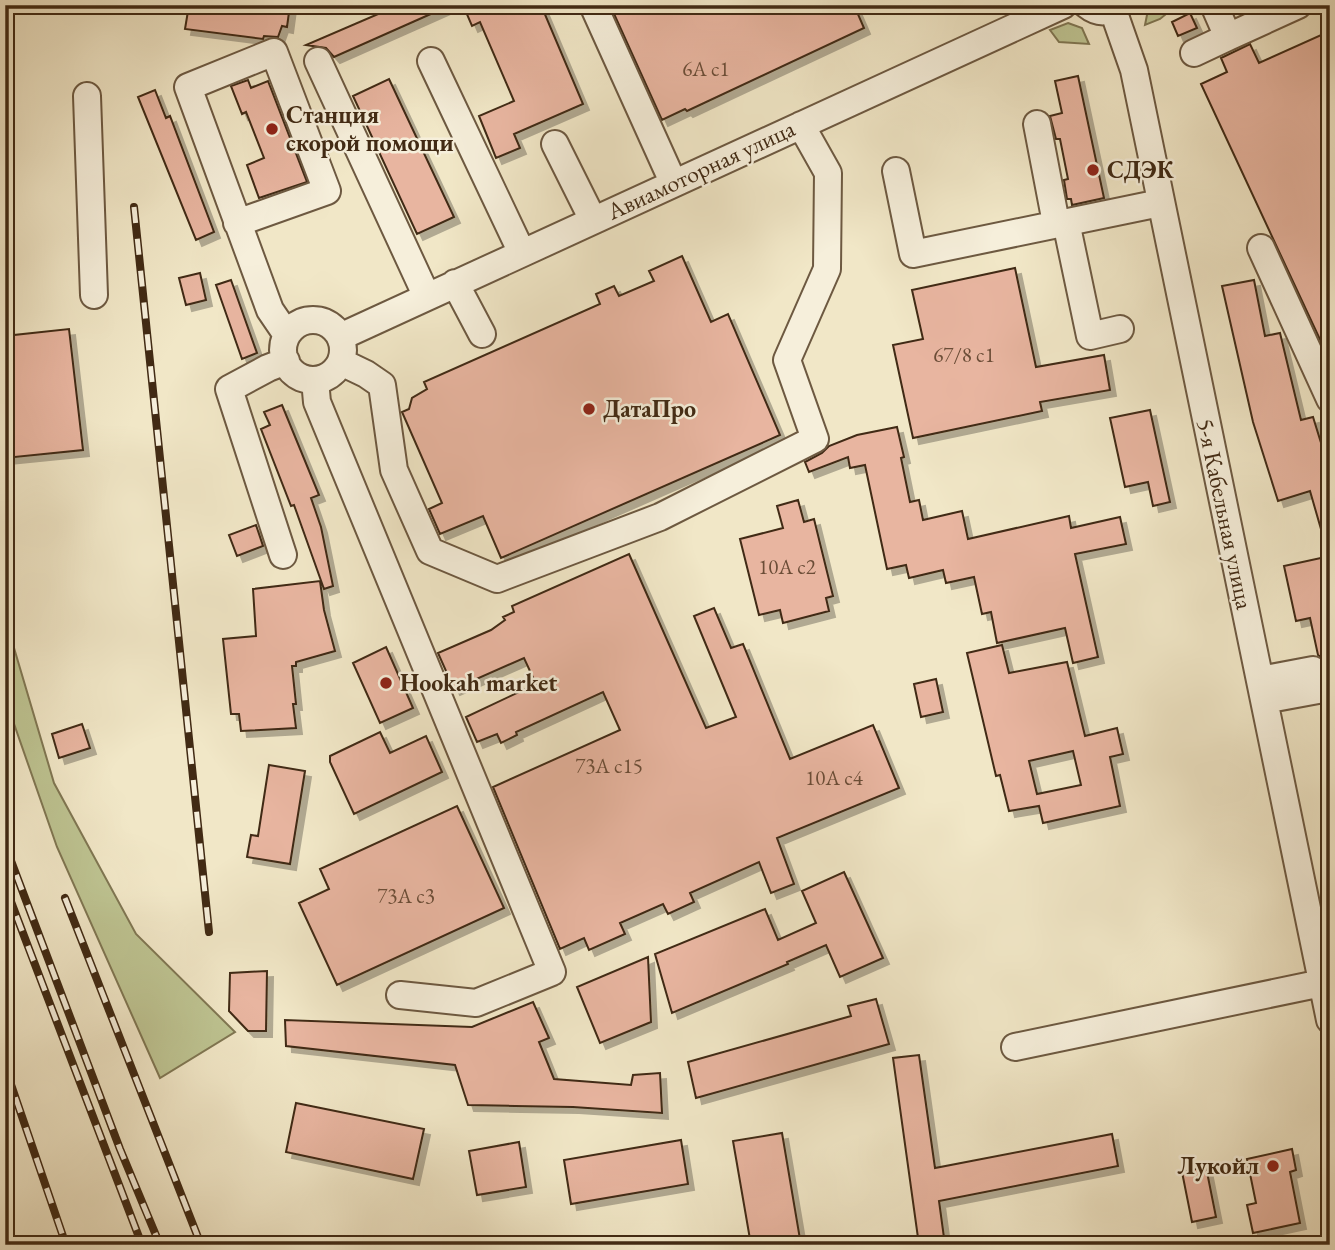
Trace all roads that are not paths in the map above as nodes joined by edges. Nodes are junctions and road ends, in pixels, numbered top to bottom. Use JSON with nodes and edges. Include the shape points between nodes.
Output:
{"nodes":[{"id":1,"x":593,"y":5,"type":"edge"},
{"id":2,"x":1063,"y":5,"type":"edge"},
{"id":3,"x":1214,"y":5,"type":"edge"},
{"id":4,"x":1298,"y":5,"type":"edge"},
{"id":5,"x":1106,"y":7,"type":"edge"},
{"id":6,"x":1228,"y":37,"type":"junction"},
{"id":7,"x":1194,"y":53,"type":"dead end"},
{"id":8,"x":318,"y":61,"type":"dead end"},
{"id":9,"x":431,"y":61,"type":"dead end"},
{"id":10,"x":87,"y":96,"type":"dead end"},
{"id":11,"x":1037,"y":124,"type":"dead end"},
{"id":12,"x":801,"y":125,"type":"junction"},
{"id":13,"x":555,"y":144,"type":"dead end"},
{"id":14,"x":896,"y":171,"type":"dead end"},
{"id":15,"x":673,"y":182,"type":"junction"},
{"id":16,"x":1160,"y":203,"type":"junction"},
{"id":17,"x":593,"y":220,"type":"junction"},
{"id":18,"x":1061,"y":222,"type":"junction"},
{"id":19,"x":237,"y":223,"type":"junction"},
{"id":20,"x":1261,"y":248,"type":"dead end"},
{"id":21,"x":522,"y":253,"type":"junction"},
{"id":22,"x":455,"y":283,"type":"junction"},
{"id":23,"x":94,"y":295,"type":"dead end"},
{"id":24,"x":427,"y":297,"type":"junction"},
{"id":25,"x":1120,"y":329,"type":"dead end"},
{"id":26,"x":482,"y":334,"type":"dead end"},
{"id":27,"x":286,"y":348,"type":"junction"},
{"id":28,"x":340,"y":349,"type":"junction"},
{"id":29,"x":315,"y":380,"type":"junction"},
{"id":30,"x":1330,"y":399,"type":"edge"},
{"id":31,"x":283,"y":555,"type":"dead end"},
{"id":32,"x":1315,"y":680,"type":"dead end"},
{"id":33,"x":1262,"y":690,"type":"junction"},
{"id":34,"x":1322,"y":983,"type":"junction"},
{"id":35,"x":400,"y":995,"type":"dead end"},
{"id":36,"x":1330,"y":1020,"type":"edge"},
{"id":37,"x":1016,"y":1047,"type":"dead end"}],
"edges":[{"from":1,"to":15,"type":"street"},
{"from":2,"to":12,"type":"street","name":"Авиамоторная улица"},
{"from":3,"to":6,"type":"street"},
{"from":4,"to":6,"type":"street"},
{"from":5,"to":16,"type":"street","name":"5-я Кабельная улица","via":[[1134,70]]},
{"from":6,"to":7,"type":"street"},
{"from":8,"to":24,"type":"street"},
{"from":9,"to":21,"type":"street"},
{"from":10,"to":23,"type":"street"},
{"from":11,"to":18,"type":"street"},
{"from":12,"to":15,"type":"street","name":"Авиамоторная улица"},
{"from":12,"to":28,"type":"street","via":[[828,173],[827,269],[786,360],[815,439],[660,517],[497,579],[430,551],[394,470],[382,385]]},
{"from":13,"to":17,"type":"street"},
{"from":14,"to":18,"type":"street","via":[[913,254]]},
{"from":15,"to":17,"type":"street","name":"Авиамоторная улица"},
{"from":16,"to":18,"type":"street"},
{"from":16,"to":33,"type":"street","name":"5-я Кабельная улица"},
{"from":17,"to":21,"type":"street","name":"Авиамоторная улица"},
{"from":18,"to":25,"type":"street","via":[[1090,335]]},
{"from":19,"to":19,"type":"street","via":[[188,87],[274,52],[327,191]]},
{"from":19,"to":27,"type":"street"},
{"from":20,"to":30,"type":"street"},
{"from":21,"to":22,"type":"street","name":"Авиамоторная улица"},
{"from":22,"to":24,"type":"street","name":"Авиамоторная улица"},
{"from":22,"to":26,"type":"street"},
{"from":24,"to":28,"type":"street","name":"Авиамоторная улица"},
{"from":27,"to":28,"type":"street","via":[[300,323],[318,321],[334,329]]},
{"from":27,"to":29,"type":"street","via":[[289,368],[300,377]]},
{"from":27,"to":31,"type":"street","via":[[268,368],[229,389]]},
{"from":28,"to":29,"type":"street","name":"Авиамоторная улица","via":[[330,374]]},
{"from":29,"to":35,"type":"street","via":[[317,402],[552,972],[476,1003]]},
{"from":32,"to":33,"type":"street"},
{"from":33,"to":34,"type":"street","name":"5-я Кабельная улица"},
{"from":34,"to":36,"type":"street","name":"5-я Кабельная улица"},
{"from":34,"to":37,"type":"street"}]}
